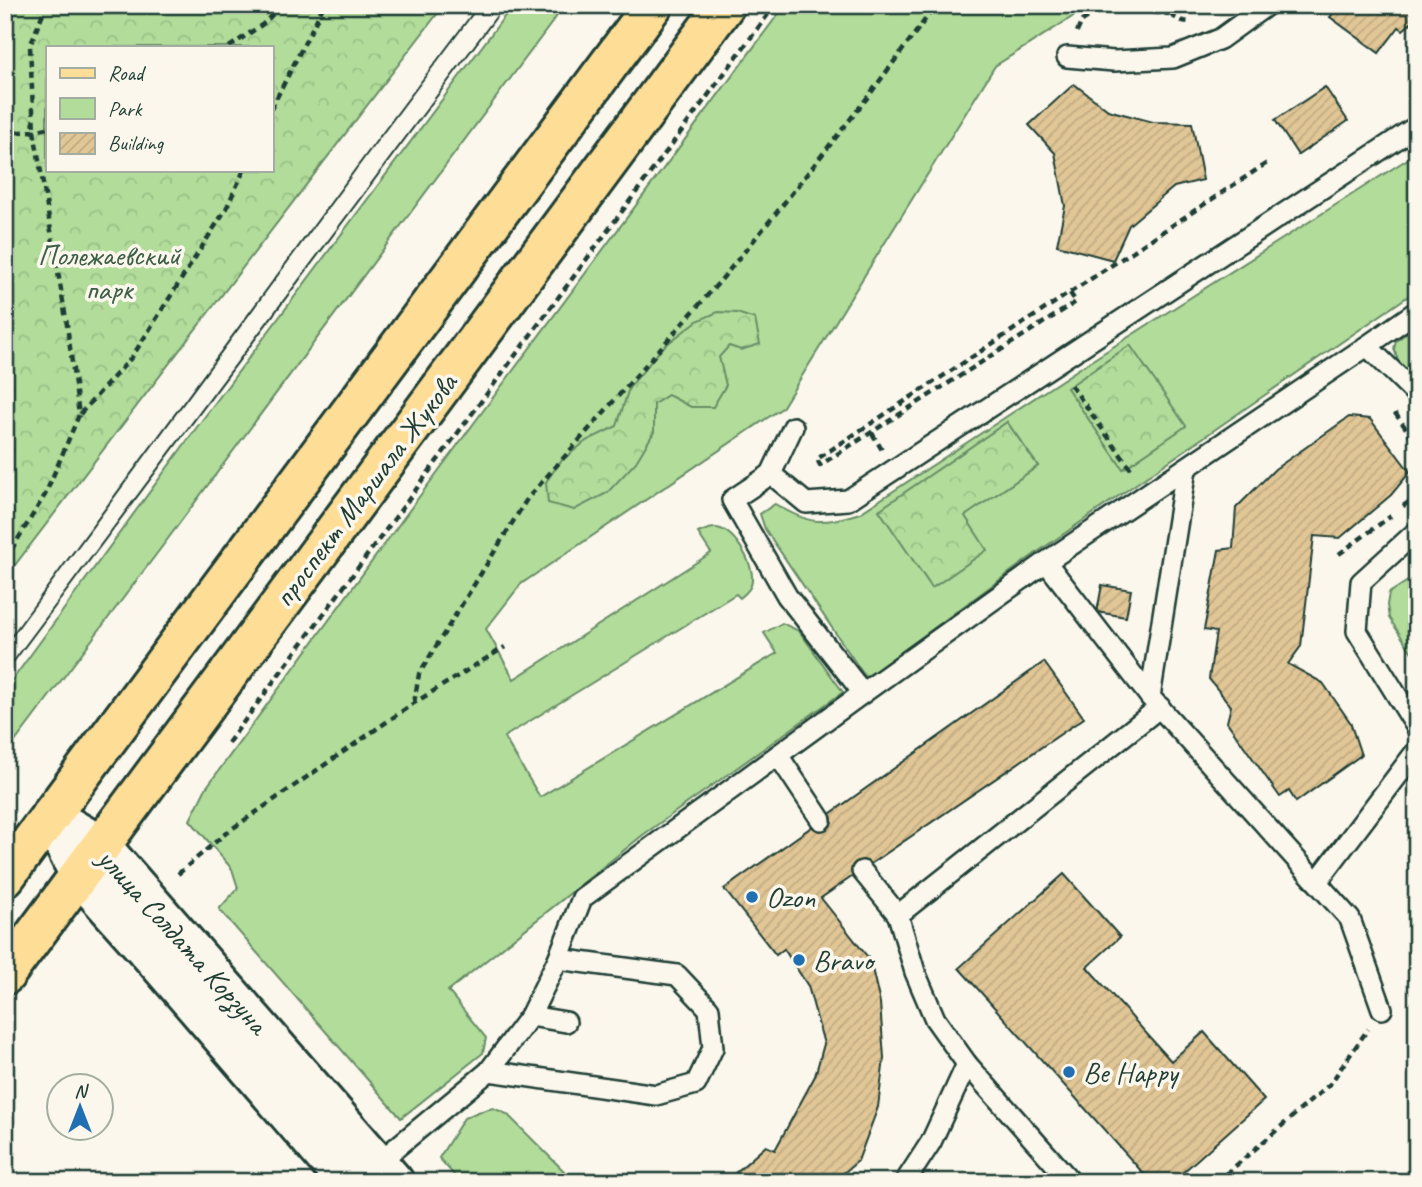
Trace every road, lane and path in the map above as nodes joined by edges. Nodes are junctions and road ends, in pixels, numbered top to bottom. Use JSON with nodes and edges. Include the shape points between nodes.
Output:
{"nodes":[{"id":1,"x":46,"y":5,"type":"edge"},
{"id":2,"x":282,"y":5,"type":"edge"},
{"id":3,"x":324,"y":5,"type":"edge"},
{"id":4,"x":653,"y":5,"type":"edge"},
{"id":5,"x":725,"y":5,"type":"edge"},
{"id":6,"x":775,"y":5,"type":"edge"},
{"id":7,"x":936,"y":5,"type":"edge"},
{"id":8,"x":1163,"y":5,"type":"edge"},
{"id":9,"x":1267,"y":5,"type":"edge"},
{"id":10,"x":1105,"y":6,"type":"edge"},
{"id":11,"x":1169,"y":14,"type":"junction"},
{"id":12,"x":1193,"y":22,"type":"dead end"},
{"id":13,"x":230,"y":46,"type":"edge"},
{"id":14,"x":1067,"y":57,"type":"joint"},
{"id":15,"x":273,"y":105,"type":"edge"},
{"id":16,"x":1417,"y":126,"type":"edge"},
{"id":17,"x":46,"y":128,"type":"edge"},
{"id":18,"x":34,"y":131,"type":"junction"},
{"id":19,"x":5,"y":133,"type":"edge"},
{"id":20,"x":1270,"y":161,"type":"dead end"},
{"id":21,"x":243,"y":172,"type":"edge"},
{"id":22,"x":1070,"y":293,"type":"junction"},
{"id":23,"x":1417,"y":311,"type":"edge"},
{"id":24,"x":1367,"y":346,"type":"junction"},
{"id":25,"x":1056,"y":363,"type":"junction"},
{"id":26,"x":1417,"y":395,"type":"edge"},
{"id":27,"x":1394,"y":411,"type":"dead end"},
{"id":28,"x":79,"y":415,"type":"junction"},
{"id":29,"x":793,"y":427,"type":"dead end"},
{"id":30,"x":872,"y":433,"type":"junction"},
{"id":31,"x":1417,"y":444,"type":"edge"},
{"id":32,"x":884,"y":453,"type":"dead end"},
{"id":33,"x":1186,"y":469,"type":"junction"},
{"id":34,"x":771,"y":474,"type":"junction"},
{"id":35,"x":1148,"y":494,"type":"junction"},
{"id":36,"x":1417,"y":497,"type":"edge"},
{"id":37,"x":1417,"y":531,"type":"edge"},
{"id":38,"x":1339,"y":554,"type":"dead end"},
{"id":39,"x":5,"y":560,"type":"edge"},
{"id":40,"x":1046,"y":562,"type":"junction"},
{"id":41,"x":505,"y":647,"type":"dead end"},
{"id":42,"x":863,"y":693,"type":"junction"},
{"id":43,"x":1155,"y":702,"type":"junction"},
{"id":44,"x":414,"y":703,"type":"junction"},
{"id":45,"x":1417,"y":728,"type":"edge"},
{"id":46,"x":228,"y":743,"type":"dead end"},
{"id":47,"x":1417,"y":750,"type":"edge"},
{"id":48,"x":778,"y":755,"type":"junction"},
{"id":49,"x":50,"y":816,"type":"junction"},
{"id":50,"x":821,"y":820,"type":"dead end"},
{"id":51,"x":90,"y":860,"type":"junction"},
{"id":52,"x":862,"y":871,"type":"dead end"},
{"id":53,"x":178,"y":874,"type":"dead end"},
{"id":54,"x":5,"y":877,"type":"edge"},
{"id":55,"x":1317,"y":882,"type":"junction"},
{"id":56,"x":898,"y":915,"type":"junction"},
{"id":57,"x":558,"y":959,"type":"junction"},
{"id":58,"x":5,"y":975,"type":"edge"},
{"id":59,"x":1382,"y":1009,"type":"joint"},
{"id":60,"x":530,"y":1016,"type":"junction"},
{"id":61,"x":566,"y":1023,"type":"dead end"},
{"id":62,"x":967,"y":1063,"type":"junction"},
{"id":63,"x":489,"y":1071,"type":"junction"},
{"id":64,"x":369,"y":1177,"type":"edge"},
{"id":65,"x":905,"y":1182,"type":"edge"},
{"id":66,"x":1071,"y":1182,"type":"edge"},
{"id":67,"x":1217,"y":1182,"type":"edge"}],
"edges":[{"from":1,"to":18,"type":"path","via":[[30,46]]},
{"from":2,"to":13,"type":"path"},
{"from":3,"to":15,"type":"path"},
{"from":4,"to":49,"type":"main road","name":"проспект Маршала Жукова"},
{"from":5,"to":51,"type":"main road","name":"проспект Маршала Жукова"},
{"from":6,"to":46,"type":"path"},
{"from":7,"to":44,"type":"path","via":[[774,217],[527,499],[419,674]]},
{"from":8,"to":11,"type":"path"},
{"from":9,"to":14,"type":"lane","via":[[1220,39],[1172,58],[1114,61]]},
{"from":10,"to":11,"type":"path"},
{"from":10,"to":14,"type":"path","via":[[1082,21]]},
{"from":11,"to":12,"type":"path"},
{"from":16,"to":25,"type":"lane"},
{"from":17,"to":18,"type":"path"},
{"from":18,"to":19,"type":"path"},
{"from":18,"to":28,"type":"path"},
{"from":20,"to":22,"type":"path"},
{"from":21,"to":28,"type":"path","via":[[226,209],[132,357]]},
{"from":22,"to":30,"type":"path","via":[[1076,302]]},
{"from":22,"to":30,"type":"path","via":[[817,459],[820,466]]},
{"from":23,"to":24,"type":"lane"},
{"from":24,"to":26,"type":"lane"},
{"from":24,"to":33,"type":"lane"},
{"from":25,"to":34,"type":"lane","via":[[848,500],[806,503]]},
{"from":25,"to":35,"type":"path"},
{"from":27,"to":31,"type":"path"},
{"from":28,"to":39,"type":"path","via":[[45,495]]},
{"from":29,"to":34,"type":"lane"},
{"from":30,"to":32,"type":"path"},
{"from":33,"to":35,"type":"lane"},
{"from":33,"to":43,"type":"lane"},
{"from":34,"to":42,"type":"lane","via":[[732,500],[787,596]]},
{"from":35,"to":40,"type":"lane"},
{"from":36,"to":38,"type":"path"},
{"from":37,"to":45,"type":"lane","via":[[1361,582],[1357,631]]},
{"from":40,"to":42,"type":"lane"},
{"from":40,"to":43,"type":"lane"},
{"from":41,"to":44,"type":"path"},
{"from":42,"to":48,"type":"lane"},
{"from":43,"to":55,"type":"lane"},
{"from":43,"to":56,"type":"lane"},
{"from":44,"to":53,"type":"path","via":[[226,833]]},
{"from":47,"to":55,"type":"lane"},
{"from":48,"to":50,"type":"lane"},
{"from":48,"to":57,"type":"lane","via":[[582,898]]},
{"from":49,"to":51,"type":"street","name":"улица Солдата Корзуна"},
{"from":49,"to":54,"type":"main road","name":"проспект Маршала Жукова"},
{"from":51,"to":58,"type":"main road","name":"проспект Маршала Жукова"},
{"from":51,"to":64,"type":"street","name":"улица Солдата Корзуна","via":[[169,976]]},
{"from":52,"to":56,"type":"lane"},
{"from":55,"to":59,"type":"lane","via":[[1350,919]]},
{"from":56,"to":62,"type":"lane","via":[[935,1019]]},
{"from":57,"to":60,"type":"lane"},
{"from":57,"to":63,"type":"lane","via":[[677,975],[709,1009],[713,1048],[696,1084],[656,1095]]},
{"from":59,"to":67,"type":"path","via":[[1330,1084]]},
{"from":60,"to":61,"type":"lane"},
{"from":60,"to":63,"type":"lane"},
{"from":62,"to":65,"type":"lane","via":[[931,1142]]},
{"from":62,"to":66,"type":"lane"},
{"from":63,"to":64,"type":"lane"}]}
